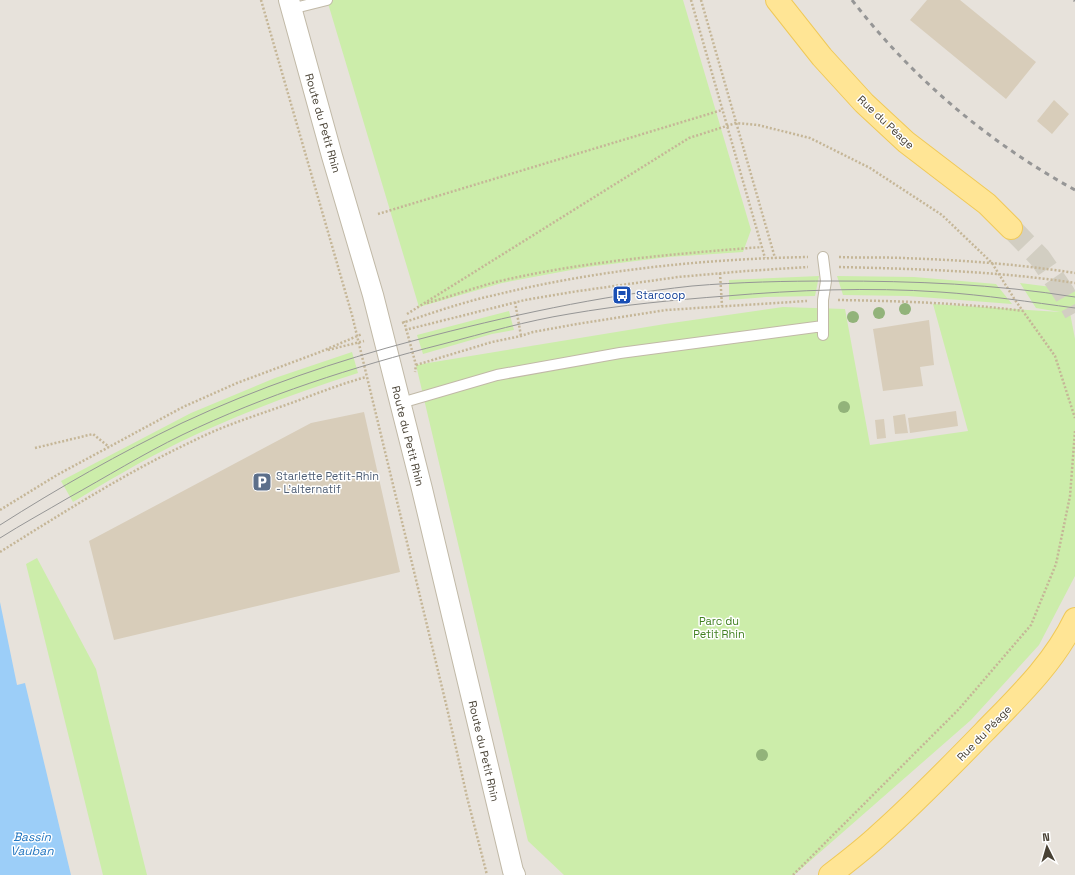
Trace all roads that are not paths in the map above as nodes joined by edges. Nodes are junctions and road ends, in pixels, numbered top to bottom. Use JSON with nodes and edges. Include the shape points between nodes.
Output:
{"nodes":[{"id":1,"x":327,"y":0,"type":"edge"},
{"id":2,"x":777,"y":0,"type":"edge"},
{"id":3,"x":290,"y":4,"type":"edge"},
{"id":4,"x":1011,"y":228,"type":"tunnel mouth"},
{"id":5,"x":824,"y":262,"type":"road end"},
{"id":6,"x":401,"y":403,"type":"junction"},
{"id":7,"x":1075,"y":619,"type":"edge"},
{"id":8,"x":879,"y":835,"type":"junction"},
{"id":9,"x":509,"y":874,"type":"edge"},
{"id":10,"x":830,"y":875,"type":"edge"},
{"id":11,"x":851,"y":875,"type":"edge"}],
"edges":[{"from":1,"to":3,"type":"lane"},
{"from":2,"to":4,"type":"main road","name":"Rue du Péage","via":[[822,57],[864,103],[906,142],[987,204]]},
{"from":3,"to":6,"type":"street","name":"Route du Petit Rhin"},
{"from":5,"to":6,"type":"lane","via":[[826,281],[823,330],[620,352],[497,375]]},
{"from":6,"to":9,"type":"street","name":"Route du Petit Rhin"},
{"from":7,"to":8,"type":"main road","name":"Rue du Péage","via":[[1064,639],[1033,681],[928,789]]},
{"from":8,"to":10,"type":"main road","name":"Rue du Péage"},
{"from":8,"to":11,"type":"main road","name":"Rue du Péage"}]}
